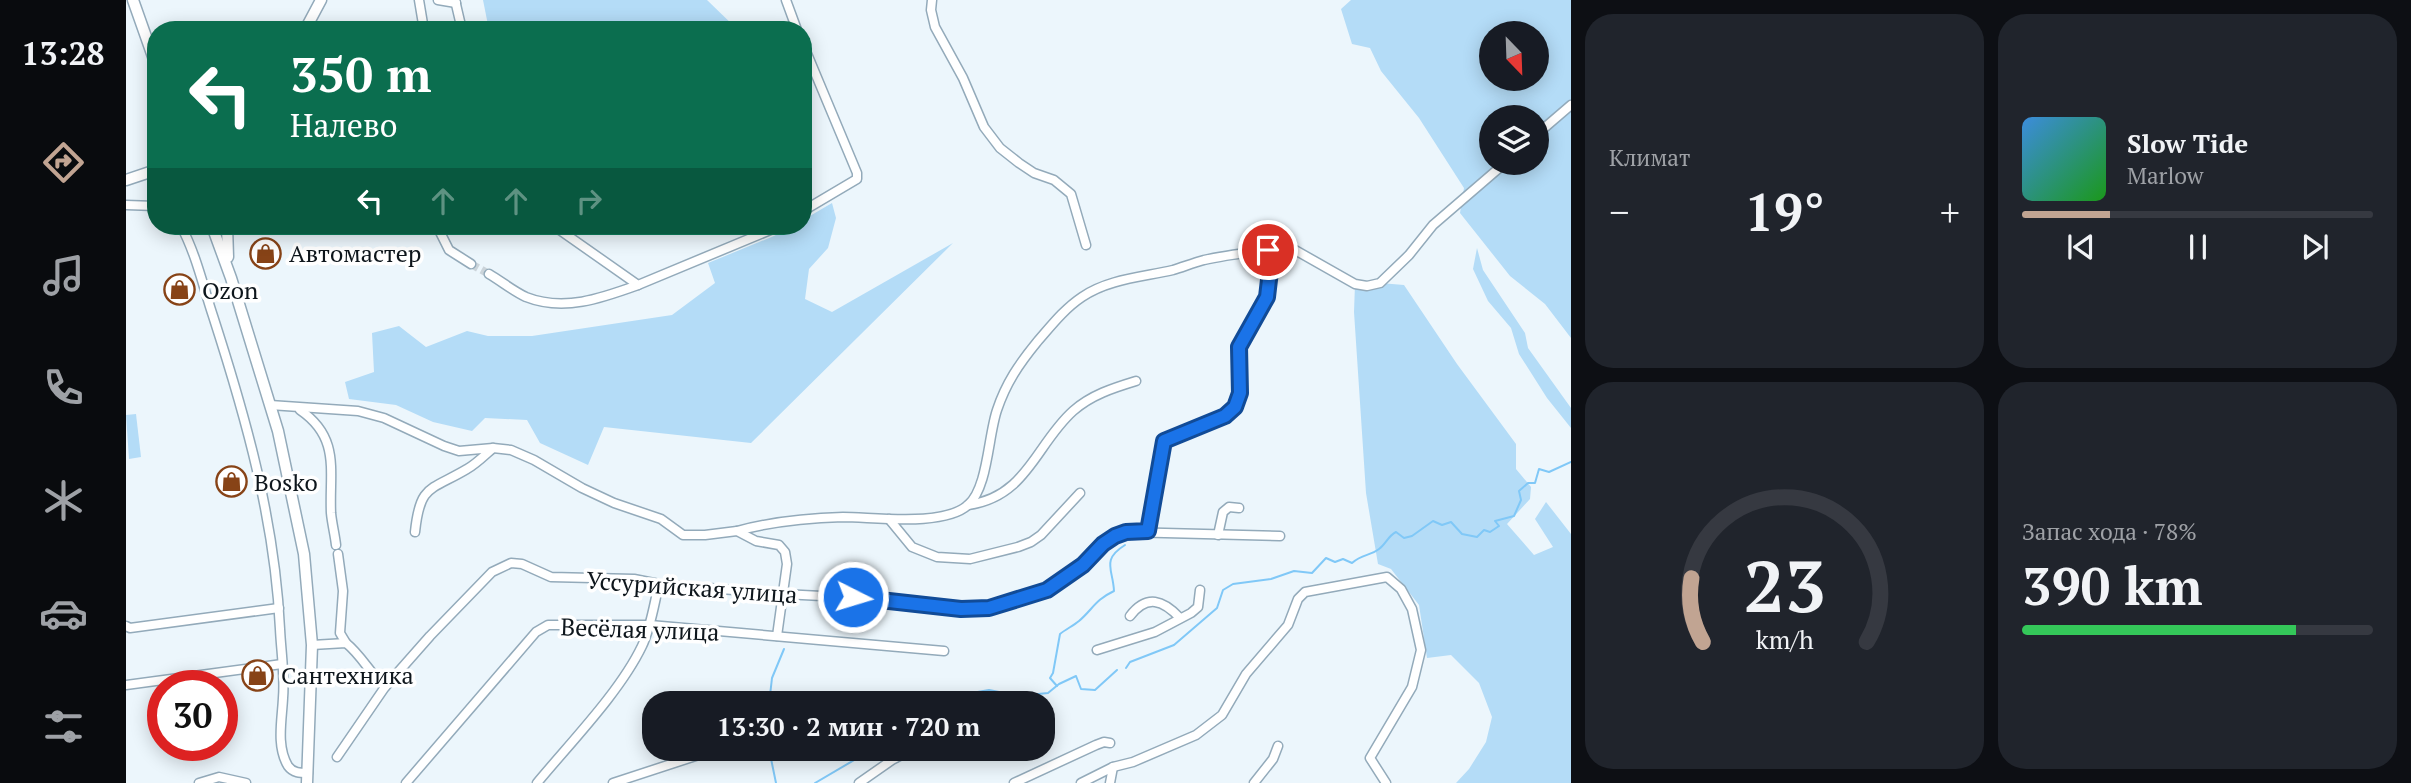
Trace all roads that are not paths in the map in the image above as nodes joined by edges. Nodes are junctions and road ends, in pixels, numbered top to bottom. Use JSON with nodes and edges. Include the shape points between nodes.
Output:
{"nodes":[{"id":1,"x":133,"y":0,"type":"edge"},
{"id":2,"x":321,"y":0,"type":"edge"},
{"id":3,"x":419,"y":0,"type":"edge"},
{"id":4,"x":438,"y":0,"type":"edge"},
{"id":5,"x":786,"y":0,"type":"edge"},
{"id":6,"x":932,"y":0,"type":"edge"},
{"id":7,"x":456,"y":1,"type":"edge"},
{"id":8,"x":310,"y":21,"type":"edge"},
{"id":9,"x":422,"y":21,"type":"edge"},
{"id":10,"x":460,"y":21,"type":"edge"},
{"id":11,"x":794,"y":21,"type":"edge"},
{"id":12,"x":147,"y":40,"type":"edge"},
{"id":13,"x":812,"y":66,"type":"edge"},
{"id":14,"x":1571,"y":105,"type":"edge"},
{"id":15,"x":1549,"y":124,"type":"edge"},
{"id":16,"x":147,"y":174,"type":"edge"},
{"id":17,"x":1491,"y":175,"type":"edge"},
{"id":18,"x":126,"y":180,"type":"edge"},
{"id":19,"x":126,"y":205,"type":"edge"},
{"id":20,"x":147,"y":206,"type":"edge"},
{"id":21,"x":812,"y":206,"type":"edge"},
{"id":22,"x":185,"y":235,"type":"edge"},
{"id":23,"x":215,"y":235,"type":"edge"},
{"id":24,"x":228,"y":235,"type":"edge"},
{"id":25,"x":442,"y":235,"type":"edge"},
{"id":26,"x":567,"y":235,"type":"edge"},
{"id":27,"x":758,"y":235,"type":"edge"},
{"id":28,"x":1086,"y":244,"type":"dead end"},
{"id":29,"x":1268,"y":250,"type":"junction"},
{"id":30,"x":471,"y":264,"type":"tunnel mouth"},
{"id":31,"x":489,"y":274,"type":"tunnel mouth"},
{"id":32,"x":231,"y":278,"type":"junction"},
{"id":33,"x":638,"y":285,"type":"junction"},
{"id":34,"x":1136,"y":381,"type":"dead end"},
{"id":35,"x":270,"y":405,"type":"junction"},
{"id":36,"x":298,"y":408,"type":"junction"},
{"id":37,"x":493,"y":448,"type":"junction"},
{"id":38,"x":1080,"y":493,"type":"dead end"},
{"id":39,"x":968,"y":505,"type":"junction"},
{"id":40,"x":1238,"y":508,"type":"dead end"},
{"id":41,"x":889,"y":519,"type":"junction"},
{"id":42,"x":737,"y":531,"type":"junction"},
{"id":43,"x":1148,"y":531,"type":"junction"},
{"id":44,"x":415,"y":532,"type":"dead end"},
{"id":45,"x":1218,"y":535,"type":"junction"},
{"id":46,"x":1280,"y":536,"type":"dead end"},
{"id":47,"x":659,"y":584,"type":"junction"},
{"id":48,"x":1200,"y":590,"type":"dead end"},
{"id":49,"x":783,"y":594,"type":"junction"},
{"id":50,"x":279,"y":608,"type":"junction"},
{"id":51,"x":1130,"y":616,"type":"dead end"},
{"id":52,"x":1180,"y":618,"type":"junction"},
{"id":53,"x":650,"y":625,"type":"junction"},
{"id":54,"x":127,"y":628,"type":"edge"},
{"id":55,"x":777,"y":636,"type":"junction"},
{"id":56,"x":346,"y":643,"type":"junction"},
{"id":57,"x":312,"y":645,"type":"junction"},
{"id":58,"x":1097,"y":650,"type":"dead end"},
{"id":59,"x":944,"y":651,"type":"dead end"},
{"id":60,"x":282,"y":664,"type":"junction"},
{"id":61,"x":126,"y":685,"type":"edge"},
{"id":62,"x":385,"y":687,"type":"junction"},
{"id":63,"x":1110,"y":744,"type":"dead end"},
{"id":64,"x":1278,"y":746,"type":"dead end"},
{"id":65,"x":337,"y":757,"type":"dead end"},
{"id":66,"x":680,"y":761,"type":"edge"},
{"id":67,"x":891,"y":761,"type":"edge"},
{"id":68,"x":1113,"y":767,"type":"junction"},
{"id":69,"x":307,"y":778,"type":"edge"},
{"id":70,"x":199,"y":783,"type":"edge"},
{"id":71,"x":246,"y":783,"type":"edge"},
{"id":72,"x":406,"y":783,"type":"edge"},
{"id":73,"x":537,"y":783,"type":"edge"},
{"id":74,"x":613,"y":783,"type":"edge"},
{"id":75,"x":859,"y":783,"type":"edge"},
{"id":76,"x":1014,"y":783,"type":"edge"},
{"id":77,"x":1080,"y":783,"type":"edge"},
{"id":78,"x":1110,"y":783,"type":"edge"},
{"id":79,"x":1254,"y":783,"type":"edge"},
{"id":80,"x":1386,"y":783,"type":"edge"}],
"edges":[{"from":1,"to":12,"type":"main road"},
{"from":2,"to":8,"type":"main road"},
{"from":3,"to":9,"type":"street"},
{"from":4,"to":7,"type":"street"},
{"from":5,"to":11,"type":"street"},
{"from":6,"to":28,"type":"street","via":[[935,27],[984,127],[1018,163],[1054,180],[1070,194]]},
{"from":7,"to":10,"type":"street"},
{"from":13,"to":21,"type":"street","via":[[857,173],[857,179]]},
{"from":14,"to":15,"type":"street"},
{"from":16,"to":18,"type":"main road"},
{"from":17,"to":29,"type":"street","via":[[1433,225],[1380,283],[1355,284],[1294,250]]},
{"from":19,"to":20,"type":"street"},
{"from":22,"to":50,"type":"street","via":[[255,460],[270,528]]},
{"from":23,"to":32,"type":"main road"},
{"from":24,"to":32,"type":"main road"},
{"from":25,"to":30,"type":"street","via":[[449,250]]},
{"from":26,"to":33,"type":"street"},
{"from":27,"to":33,"type":"street"},
{"from":29,"to":39,"type":"street","via":[[1143,275],[1082,296],[1018,364],[995,415],[984,476]]},
{"from":29,"to":43,"type":"street","via":[[1267,297],[1239,347],[1240,393],[1235,407],[1225,416],[1164,441]]},
{"from":31,"to":33,"type":"street","via":[[524,296],[551,303],[578,303]]},
{"from":32,"to":35,"type":"main road"},
{"from":34,"to":39,"type":"street","via":[[1084,403],[1071,413],[1023,477],[990,499]]},
{"from":35,"to":36,"type":"street"},
{"from":35,"to":57,"type":"main road","via":[[304,554]]},
{"from":36,"to":37,"type":"street","via":[[358,411],[444,446]]},
{"from":36,"to":56,"type":"street","via":[[311,417],[330,451],[331,513],[343,592],[340,633]]},
{"from":37,"to":42,"type":"street","via":[[527,456],[582,488],[661,519],[683,535]]},
{"from":37,"to":44,"type":"street","via":[[423,496]]},
{"from":38,"to":41,"type":"street","via":[[1031,542],[970,559],[937,557],[912,547]]},
{"from":39,"to":41,"type":"street","via":[[938,518]]},
{"from":40,"to":45,"type":"street","via":[[1223,512]]},
{"from":41,"to":42,"type":"street","via":[[840,517]]},
{"from":42,"to":49,"type":"street","via":[[783,548],[787,564]]},
{"from":43,"to":45,"type":"street"},
{"from":43,"to":49,"type":"street","name":"Уссурийская улица","via":[[1126,532],[1103,544],[1083,565],[1047,590],[989,608]]},
{"from":45,"to":46,"type":"street"},
{"from":47,"to":49,"type":"street","name":"Уссурийская улица"},
{"from":47,"to":53,"type":"street"},
{"from":47,"to":62,"type":"street","name":"Уссурийская улица","via":[[551,577],[511,563],[492,572]]},
{"from":48,"to":52,"type":"street","via":[[1198,607]]},
{"from":49,"to":55,"type":"street"},
{"from":50,"to":54,"type":"street"},
{"from":50,"to":60,"type":"street"},
{"from":51,"to":52,"type":"street","via":[[1136,608],[1156,601]]},
{"from":52,"to":58,"type":"street","via":[[1155,632]]},
{"from":53,"to":55,"type":"street","name":"Весёлая улица"},
{"from":53,"to":72,"type":"street","name":"Весёлая улица","via":[[548,625],[536,632]]},
{"from":53,"to":73,"type":"street","via":[[621,680]]},
{"from":55,"to":59,"type":"street","name":"Весёлая улица"},
{"from":56,"to":57,"type":"street"},
{"from":56,"to":62,"type":"street"},
{"from":57,"to":69,"type":"main road"},
{"from":60,"to":61,"type":"street"},
{"from":60,"to":69,"type":"street","via":[[284,752],[292,770]]},
{"from":62,"to":65,"type":"street"},
{"from":63,"to":76,"type":"street","via":[[1096,745]]},
{"from":64,"to":79,"type":"street"},
{"from":66,"to":74,"type":"street"},
{"from":67,"to":75,"type":"street"},
{"from":68,"to":77,"type":"street"},
{"from":68,"to":78,"type":"street"},
{"from":68,"to":80,"type":"street","via":[[1203,730],[1227,709],[1246,674],[1288,625],[1305,592],[1387,577],[1401,589],[1412,609],[1421,650],[1412,687],[1370,758]]},
{"from":70,"to":71,"type":"street","via":[[219,777]]}]}
